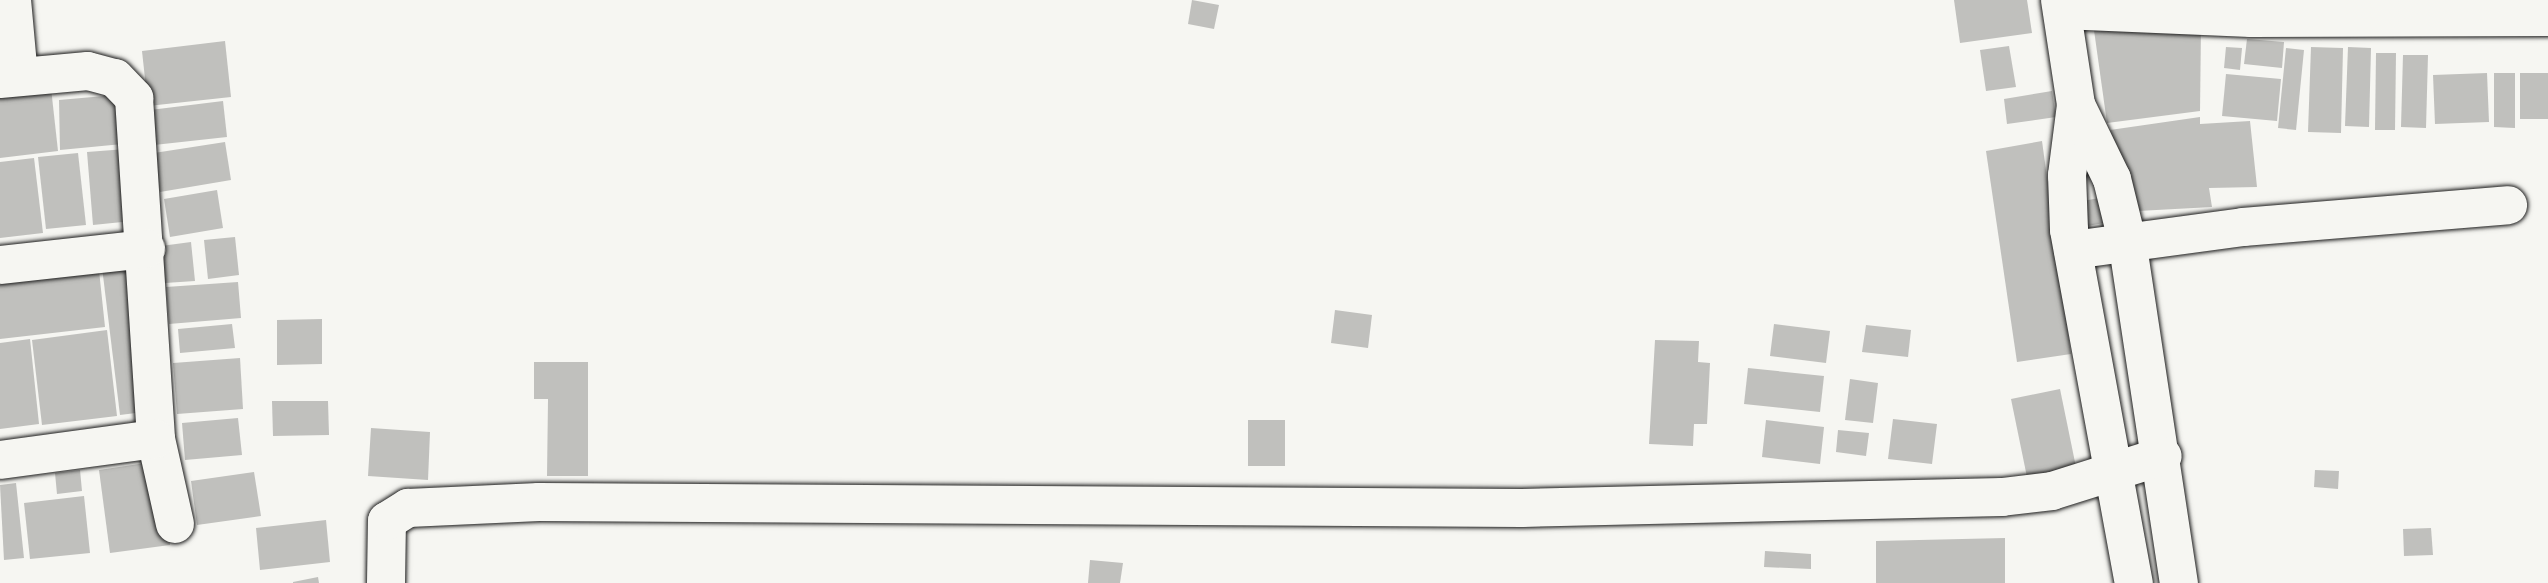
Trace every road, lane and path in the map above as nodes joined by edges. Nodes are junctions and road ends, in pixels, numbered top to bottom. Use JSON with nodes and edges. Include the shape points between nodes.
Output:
{"nodes":[{"id":1,"x":12,"y":0,"type":"edge"},
{"id":2,"x":2061,"y":5,"type":"edge"},
{"id":3,"x":2250,"y":9,"type":"edge"},
{"id":4,"x":2548,"y":17,"type":"edge"},
{"id":5,"x":10,"y":78,"type":"edge"},
{"id":6,"x":2076,"y":104,"type":"junction"},
{"id":7,"x":2508,"y":205,"type":"dead end"},
{"id":8,"x":2127,"y":240,"type":"junction"},
{"id":9,"x":146,"y":248,"type":"junction"},
{"id":10,"x":2073,"y":250,"type":"junction"},
{"id":11,"x":0,"y":265,"type":"edge"},
{"id":12,"x":156,"y":439,"type":"junction"},
{"id":13,"x":2163,"y":456,"type":"junction"},
{"id":14,"x":0,"y":460,"type":"edge"},
{"id":15,"x":2116,"y":471,"type":"junction"},
{"id":16,"x":175,"y":524,"type":"dead end"},
{"id":17,"x":386,"y":583,"type":"edge"},
{"id":18,"x":2134,"y":583,"type":"edge"},
{"id":19,"x":2179,"y":583,"type":"edge"}],
"edges":[{"from":1,"to":5,"type":"street"},
{"from":2,"to":3,"type":"street"},
{"from":2,"to":6,"type":"street"},
{"from":3,"to":4,"type":"street"},
{"from":5,"to":9,"type":"street","via":[[88,71],[125,84],[134,98]]},
{"from":6,"to":8,"type":"street","via":[[2108,168]]},
{"from":6,"to":10,"type":"street","via":[[2067,174]]},
{"from":7,"to":8,"type":"street"},
{"from":8,"to":10,"type":"street"},
{"from":8,"to":13,"type":"street"},
{"from":9,"to":11,"type":"street"},
{"from":9,"to":12,"type":"street"},
{"from":10,"to":15,"type":"street"},
{"from":12,"to":14,"type":"street"},
{"from":12,"to":16,"type":"street"},
{"from":13,"to":15,"type":"street"},
{"from":13,"to":19,"type":"street"},
{"from":15,"to":17,"type":"street","via":[[2019,497],[1522,508],[539,502],[420,508],[397,510],[387,521]]},
{"from":15,"to":18,"type":"street"}]}
